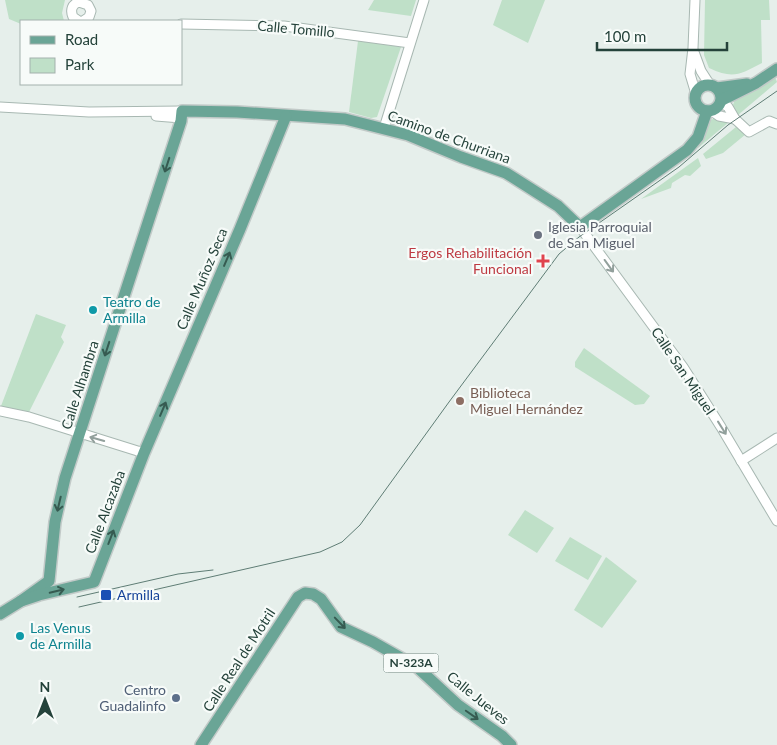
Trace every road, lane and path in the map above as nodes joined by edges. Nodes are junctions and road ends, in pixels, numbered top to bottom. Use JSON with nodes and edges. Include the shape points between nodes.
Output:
{"nodes":[{"id":1,"x":424,"y":0,"type":"edge"},
{"id":2,"x":695,"y":0,"type":"edge"},
{"id":3,"x":79,"y":1,"type":"edge"},
{"id":4,"x":86,"y":20,"type":"edge"},
{"id":5,"x":182,"y":24,"type":"edge"},
{"id":6,"x":410,"y":43,"type":"junction"},
{"id":7,"x":693,"y":48,"type":"junction"},
{"id":8,"x":777,"y":69,"type":"edge"},
{"id":9,"x":765,"y":77,"type":"junction"},
{"id":10,"x":714,"y":86,"type":"junction"},
{"id":11,"x":696,"y":94,"type":"junction"},
{"id":12,"x":722,"y":101,"type":"junction"},
{"id":13,"x":0,"y":107,"type":"edge"},
{"id":14,"x":706,"y":110,"type":"junction"},
{"id":15,"x":182,"y":115,"type":"junction"},
{"id":16,"x":260,"y":115,"type":"junction"},
{"id":17,"x":286,"y":116,"type":"junction"},
{"id":18,"x":735,"y":119,"type":"junction"},
{"id":19,"x":777,"y":124,"type":"edge"},
{"id":20,"x":384,"y":128,"type":"junction"},
{"id":21,"x":580,"y":227,"type":"junction"},
{"id":22,"x":0,"y":411,"type":"edge"},
{"id":23,"x":80,"y":434,"type":"junction"},
{"id":24,"x":777,"y":438,"type":"edge"},
{"id":25,"x":144,"y":453,"type":"junction"},
{"id":26,"x":742,"y":461,"type":"junction"},
{"id":27,"x":777,"y":521,"type":"edge"},
{"id":28,"x":304,"y":593,"type":"joint"},
{"id":29,"x":21,"y":601,"type":"junction"},
{"id":30,"x":0,"y":614,"type":"edge"},
{"id":31,"x":202,"y":745,"type":"edge"},
{"id":32,"x":511,"y":745,"type":"edge"}],
"edges":[{"from":1,"to":6,"type":"street"},
{"from":2,"to":7,"type":"street"},
{"from":3,"to":4,"type":"street","via":[[88,5],[91,11]]},
{"from":3,"to":4,"type":"street","via":[[71,11],[72,17]]},
{"from":5,"to":6,"type":"street","name":"Calle Tomillo","via":[[284,26]]},
{"from":6,"to":20,"type":"street"},
{"from":7,"to":10,"type":"street","via":[[696,60]]},
{"from":7,"to":11,"type":"street","via":[[690,74]]},
{"from":8,"to":9,"type":"main road"},
{"from":9,"to":10,"type":"main road","via":[[742,86]]},
{"from":9,"to":12,"type":"main road"},
{"from":10,"to":11,"type":"main road","via":[[701,87]]},
{"from":10,"to":12,"type":"main road"},
{"from":11,"to":14,"type":"main road","via":[[695,101]]},
{"from":12,"to":14,"type":"main road","via":[[718,108]]},
{"from":12,"to":18,"type":"street"},
{"from":13,"to":15,"type":"street","name":"Camino de Churriana"},
{"from":14,"to":18,"type":"street"},
{"from":14,"to":21,"type":"main road","via":[[698,137],[682,154]]},
{"from":15,"to":16,"type":"main road","name":"Camino de Churriana","via":[[219,118]]},
{"from":15,"to":16,"type":"main road","name":"Camino de Churriana","via":[[211,112]]},
{"from":15,"to":23,"type":"main road","name":"Calle Alhambra","one_way":true},
{"from":16,"to":17,"type":"main road","name":"Camino de Churriana"},
{"from":17,"to":20,"type":"main road","name":"Camino de Churriana","via":[[345,119]]},
{"from":25,"to":17,"type":"main road","name":"Calle Muñoz Seca","one_way":true},
{"from":18,"to":19,"type":"street","via":[[749,132],[769,121]]},
{"from":20,"to":21,"type":"main road","name":"Camino de Churriana","via":[[506,173],[558,206]]},
{"from":21,"to":26,"type":"street","name":"Calle San Miguel","one_way":true,"via":[[683,367]]},
{"from":22,"to":23,"type":"street"},
{"from":25,"to":23,"type":"street","one_way":true},
{"from":23,"to":29,"type":"main road","name":"Calle Alhambra","one_way":true,"via":[[55,522],[49,580]]},
{"from":24,"to":26,"type":"street"},
{"from":29,"to":25,"type":"main road","name":"Calle Alcazaba","one_way":true,"via":[[94,582]]},
{"from":26,"to":27,"type":"street","name":"Calle San Miguel"},
{"from":28,"to":31,"type":"main road","name":"Calle Real de Motril","number":"N-323A","via":[[298,597]]},
{"from":28,"to":32,"type":"main road","name":"Calle Jueves","number":"N-323A","one_way":true,"via":[[321,599],[341,627],[417,667],[458,705]]},
{"from":29,"to":30,"type":"main road"}]}
